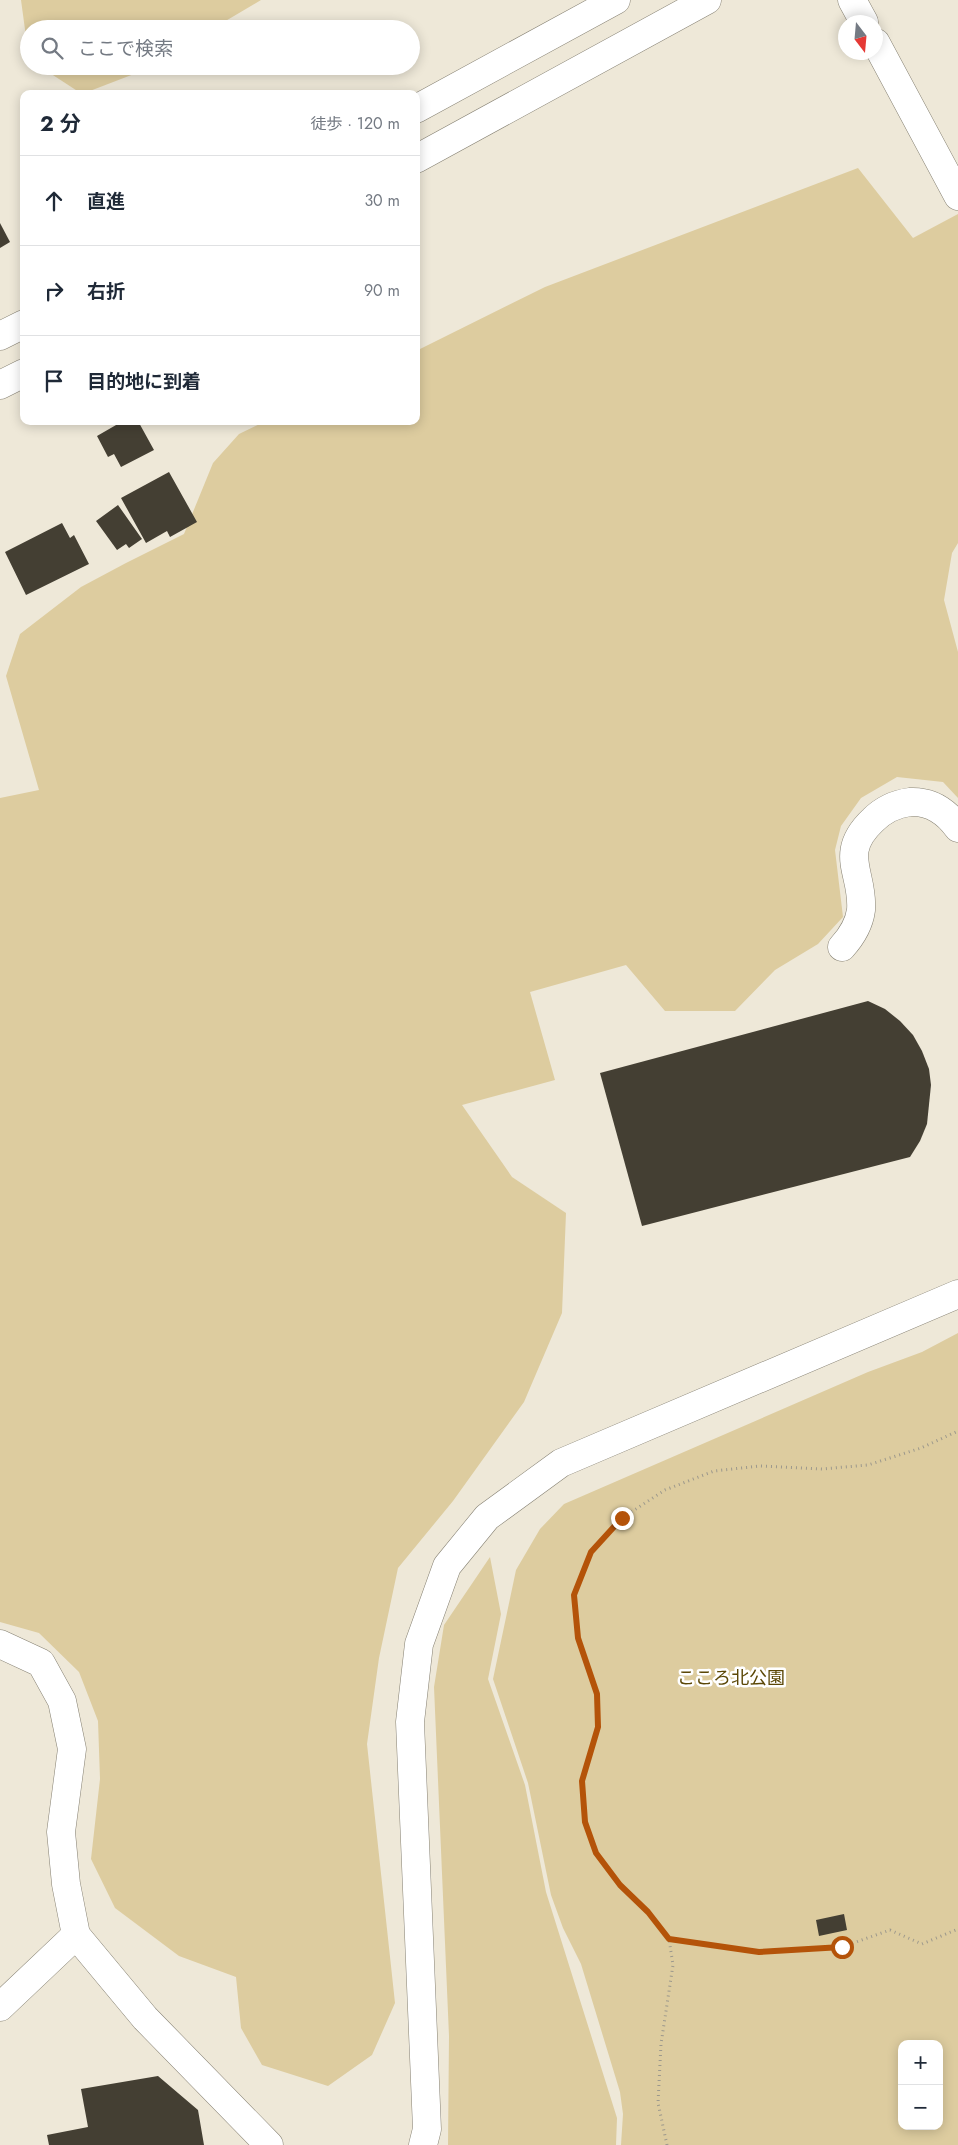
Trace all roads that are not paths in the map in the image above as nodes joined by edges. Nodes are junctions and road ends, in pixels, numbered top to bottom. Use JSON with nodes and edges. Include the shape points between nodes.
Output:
{"nodes":[{"id":1,"x":616,"y":0,"type":"edge"},
{"id":2,"x":707,"y":0,"type":"edge"},
{"id":3,"x":852,"y":0,"type":"edge"},
{"id":4,"x":860,"y":15,"type":"edge"},
{"id":5,"x":883,"y":56,"type":"edge"},
{"id":6,"x":420,"y":107,"type":"edge"},
{"id":7,"x":420,"y":157,"type":"edge"},
{"id":8,"x":958,"y":196,"type":"edge"},
{"id":9,"x":20,"y":326,"type":"edge"},
{"id":10,"x":0,"y":336,"type":"edge"},
{"id":11,"x":20,"y":375,"type":"edge"},
{"id":12,"x":0,"y":385,"type":"edge"},
{"id":13,"x":958,"y":828,"type":"edge"},
{"id":14,"x":842,"y":947,"type":"dead end"},
{"id":15,"x":958,"y":1294,"type":"edge"},
{"id":16,"x":0,"y":1644,"type":"edge"},
{"id":17,"x":76,"y":1935,"type":"junction"},
{"id":18,"x":0,"y":2007,"type":"edge"},
{"id":19,"x":269,"y":2145,"type":"edge"},
{"id":20,"x":423,"y":2145,"type":"edge"}],
"edges":[{"from":1,"to":6,"type":"street"},
{"from":2,"to":7,"type":"street"},
{"from":3,"to":4,"type":"street"},
{"from":5,"to":8,"type":"street"},
{"from":9,"to":10,"type":"street"},
{"from":11,"to":12,"type":"street"},
{"from":13,"to":14,"type":"street","via":[[939,809],[921,802],[898,804],[867,825],[854,848],[861,908],[858,923]]},
{"from":15,"to":20,"type":"street","via":[[561,1463],[487,1516],[447,1566],[419,1644],[410,1722],[428,2129]]},
{"from":16,"to":17,"type":"street","via":[[41,1663],[62,1701],[72,1749],[61,1832],[66,1884]]},
{"from":17,"to":18,"type":"street"},
{"from":17,"to":19,"type":"street","via":[[145,2018]]}]}
